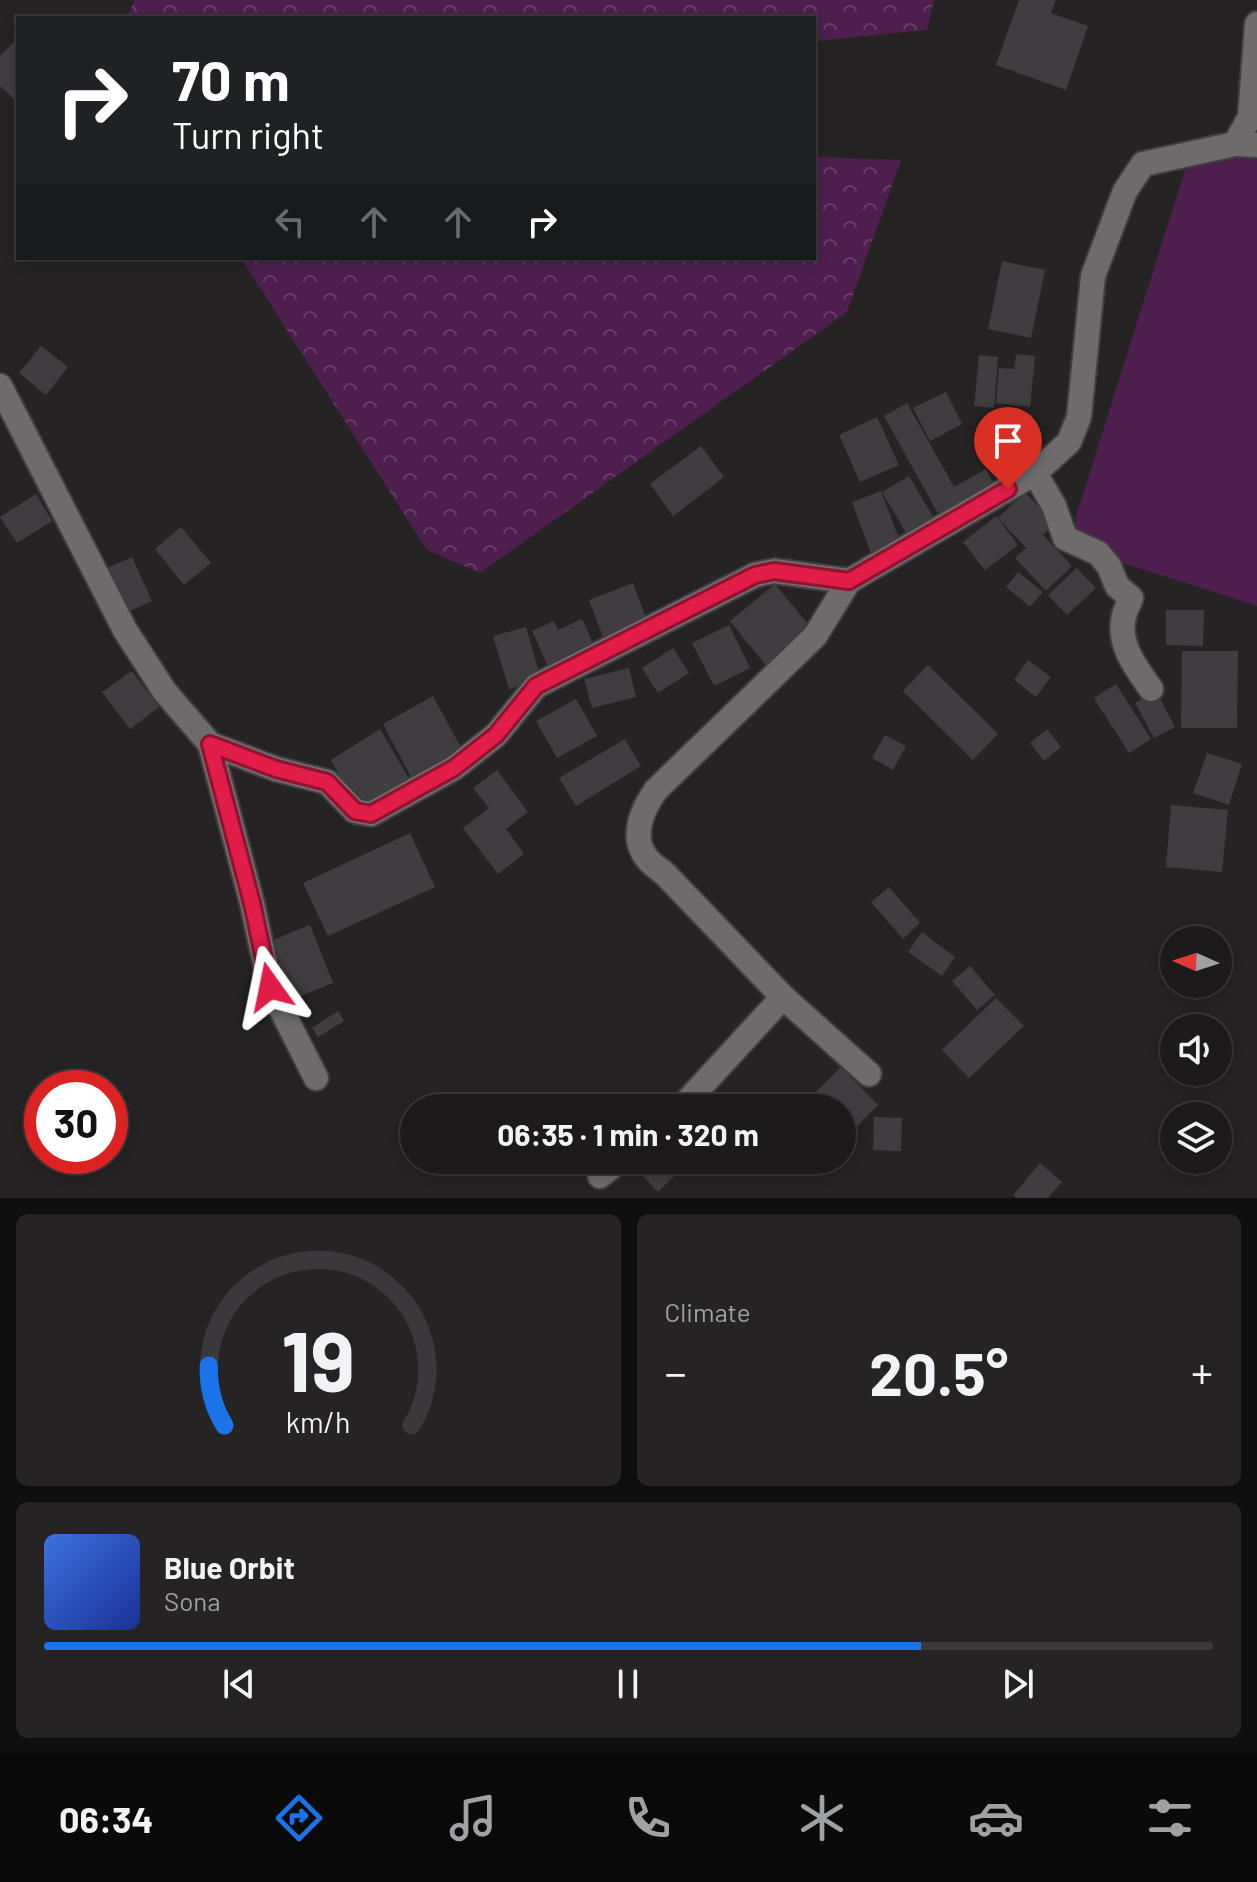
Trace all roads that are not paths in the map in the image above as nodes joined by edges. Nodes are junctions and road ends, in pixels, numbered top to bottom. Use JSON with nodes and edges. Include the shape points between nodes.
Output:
{"nodes":[{"id":1,"x":1257,"y":24,"type":"edge"},
{"id":2,"x":1246,"y":145,"type":"edge"},
{"id":3,"x":0,"y":386,"type":"edge"},
{"id":4,"x":1035,"y":473,"type":"junction"},
{"id":5,"x":849,"y":581,"type":"junction"},
{"id":6,"x":1151,"y":689,"type":"dead end"},
{"id":7,"x":210,"y":744,"type":"junction"},
{"id":8,"x":783,"y":997,"type":"junction"},
{"id":9,"x":869,"y":1074,"type":"dead end"},
{"id":10,"x":316,"y":1078,"type":"dead end"},
{"id":11,"x":694,"y":1094,"type":"edge"},
{"id":12,"x":602,"y":1174,"type":"edge"},
{"id":13,"x":600,"y":1176,"type":"dead end"}],
"edges":[{"from":1,"to":2,"type":"street"},
{"from":2,"to":4,"type":"street","via":[[1143,164],[1125,191],[1093,276],[1079,417],[1069,442]]},
{"from":3,"to":7,"type":"street","via":[[125,630],[165,692]]},
{"from":4,"to":5,"type":"street"},
{"from":4,"to":6,"type":"street","via":[[1065,538],[1098,553],[1117,586],[1131,598],[1123,637]]},
{"from":5,"to":7,"type":"street","via":[[774,571],[755,575],[536,686],[496,735],[454,768],[371,814],[355,811],[327,782]]},
{"from":5,"to":8,"type":"street","via":[[815,636],[642,809],[639,838],[645,857]]},
{"from":7,"to":10,"type":"street","via":[[270,987]]},
{"from":8,"to":9,"type":"street"},
{"from":8,"to":11,"type":"street"},
{"from":12,"to":13,"type":"street"}]}
